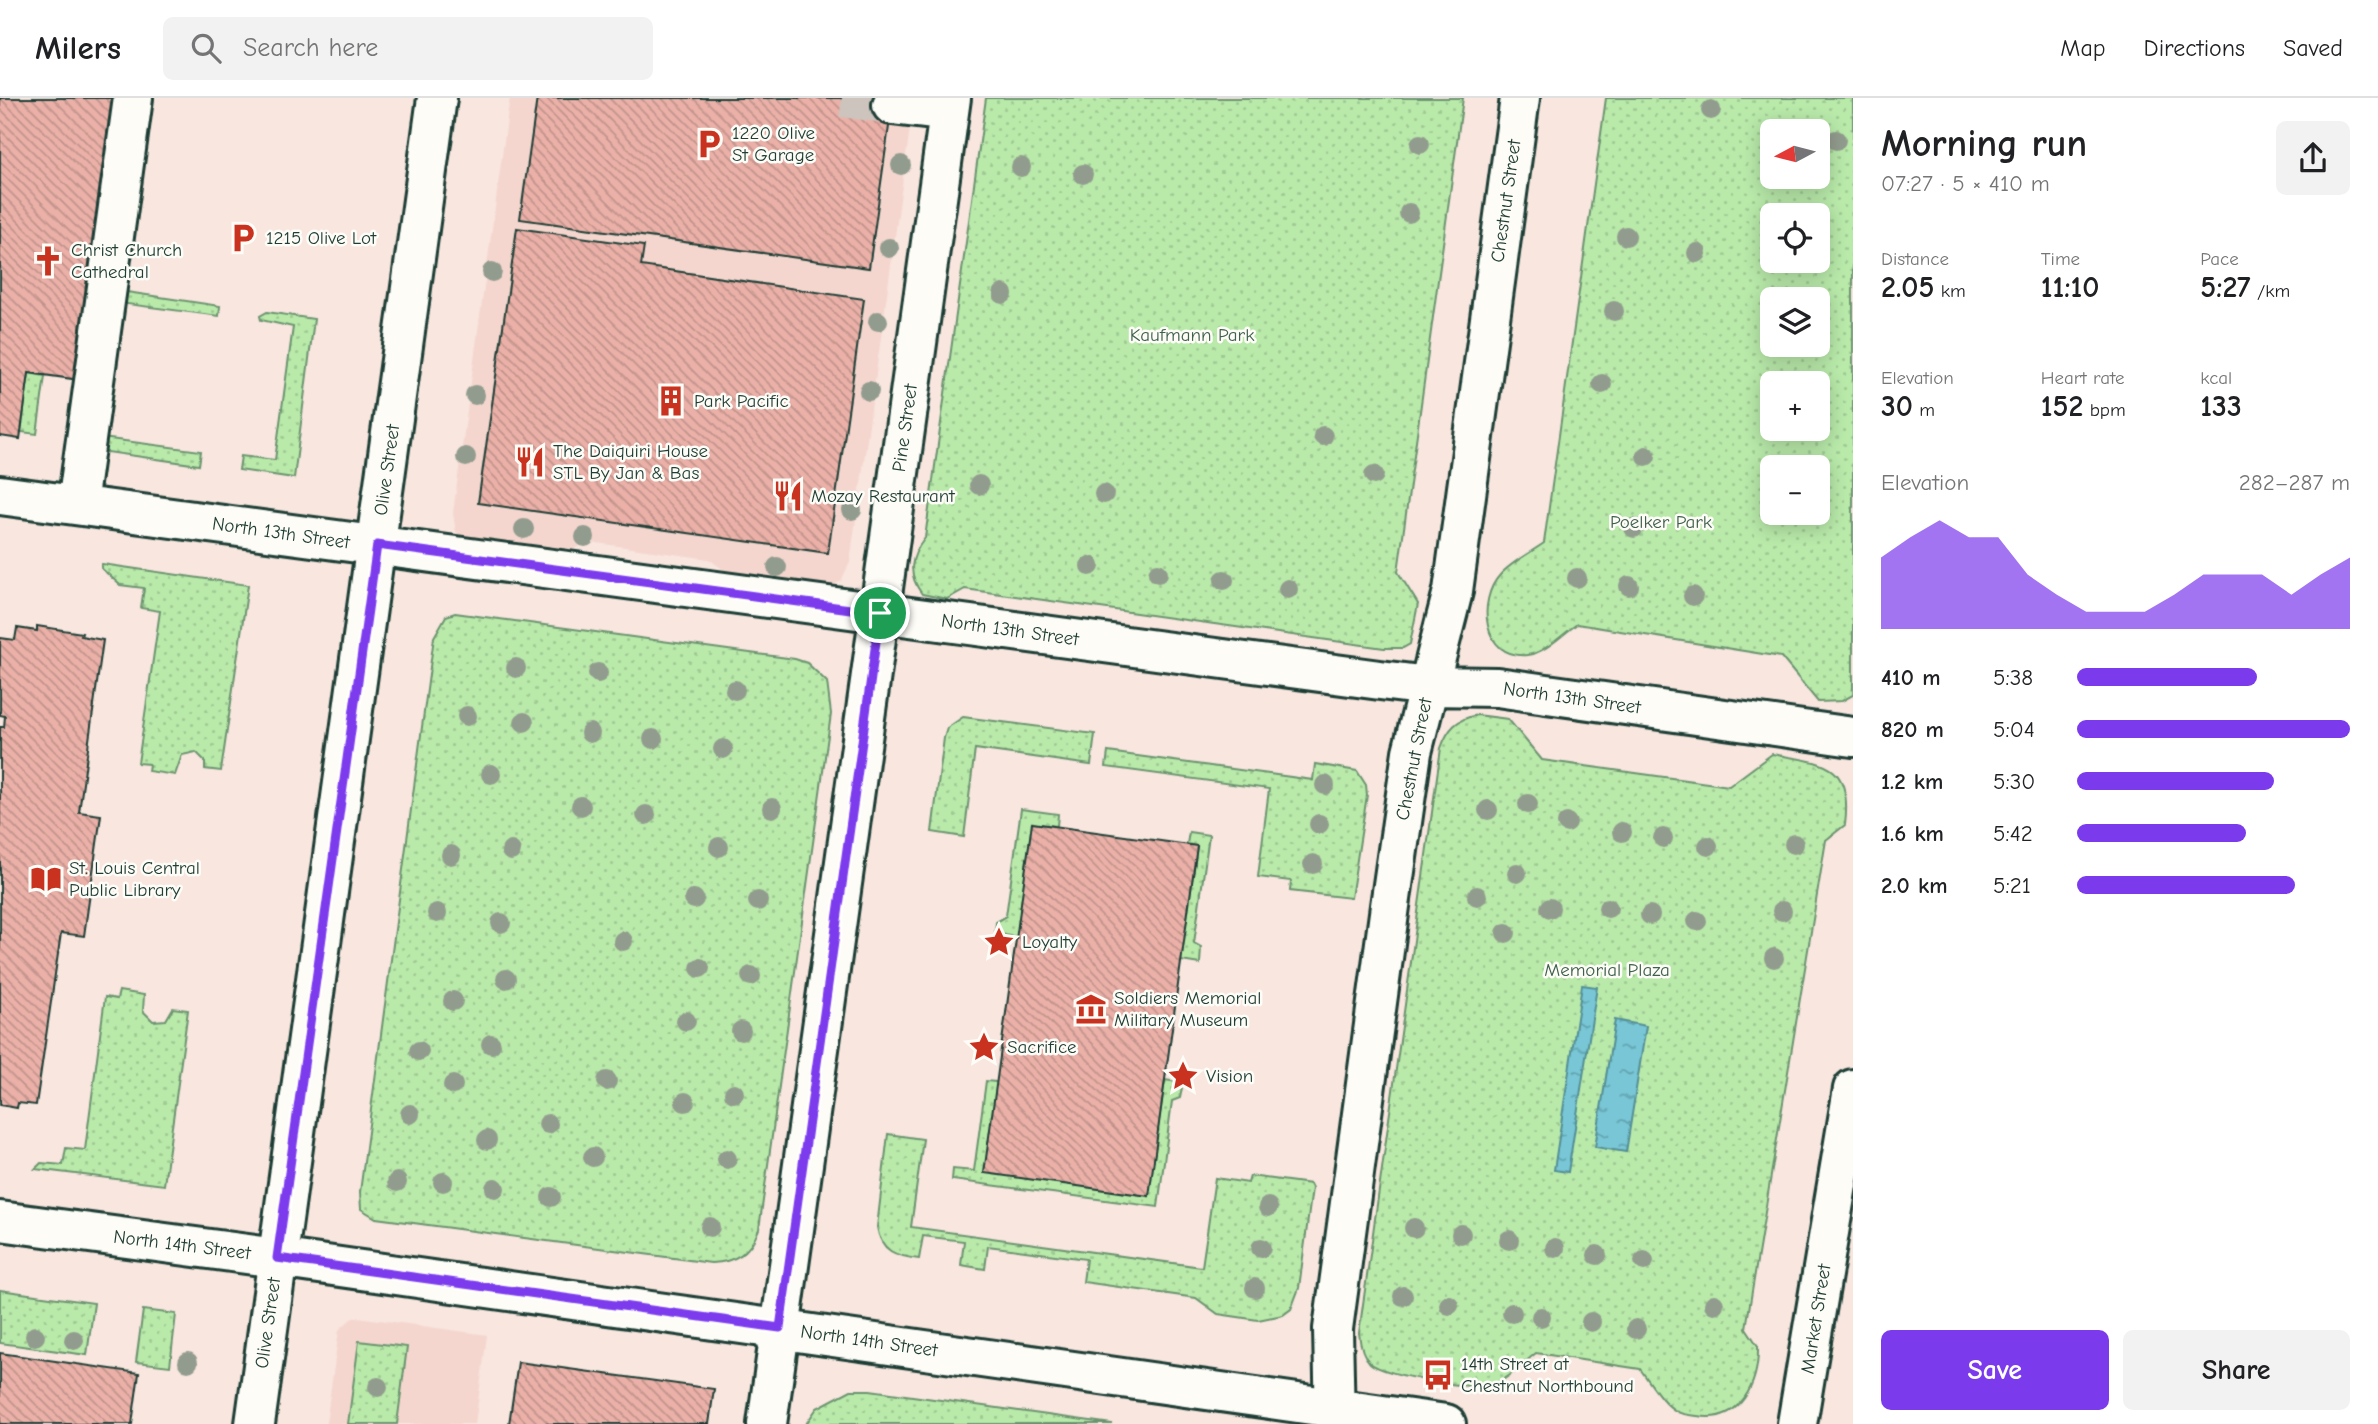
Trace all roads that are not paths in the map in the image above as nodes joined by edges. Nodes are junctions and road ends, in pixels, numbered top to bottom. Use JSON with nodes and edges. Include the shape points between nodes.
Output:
{"nodes":[{"id":1,"x":133,"y":98,"type":"edge"},
{"id":2,"x":437,"y":98,"type":"edge"},
{"id":3,"x":1520,"y":98,"type":"edge"},
{"id":4,"x":892,"y":104,"type":"dead end"},
{"id":5,"x":950,"y":105,"type":"edge"},
{"id":6,"x":0,"y":495,"type":"edge"},
{"id":7,"x":77,"y":505,"type":"junction"},
{"id":8,"x":377,"y":545,"type":"junction"},
{"id":9,"x":880,"y":613,"type":"junction"},
{"id":10,"x":1428,"y":686,"type":"junction"},
{"id":11,"x":1853,"y":737,"type":"edge"},
{"id":12,"x":1853,"y":1089,"type":"edge"},
{"id":13,"x":0,"y":1222,"type":"edge"},
{"id":14,"x":277,"y":1258,"type":"junction"},
{"id":15,"x":780,"y":1328,"type":"junction"},
{"id":16,"x":1335,"y":1417,"type":"edge"},
{"id":17,"x":255,"y":1424,"type":"edge"},
{"id":18,"x":767,"y":1424,"type":"edge"},
{"id":19,"x":1446,"y":1424,"type":"edge"},
{"id":20,"x":1797,"y":1424,"type":"edge"}],
"edges":[{"from":1,"to":7,"type":"street"},
{"from":2,"to":8,"type":"street","name":"Olive Street"},
{"from":3,"to":10,"type":"street","name":"Chestnut Street","via":[[1453,591]]},
{"from":4,"to":5,"type":"street"},
{"from":5,"to":9,"type":"street","name":"Pine Street"},
{"from":6,"to":7,"type":"street","name":"North 13th Street"},
{"from":7,"to":8,"type":"street","name":"North 13th Street"},
{"from":8,"to":9,"type":"street","name":"North 13th Street"},
{"from":8,"to":14,"type":"street","name":"Olive Street"},
{"from":9,"to":10,"type":"street","name":"North 13th Street"},
{"from":9,"to":15,"type":"street","name":"Pine Street"},
{"from":10,"to":11,"type":"street","name":"North 13th Street","via":[[1497,687]]},
{"from":10,"to":16,"type":"street","name":"Chestnut Street","via":[[1412,752],[1333,1329]]},
{"from":12,"to":20,"type":"street","name":"Market Street"},
{"from":13,"to":14,"type":"street","name":"North 14th Street"},
{"from":14,"to":15,"type":"street","name":"North 14th Street"},
{"from":14,"to":17,"type":"street","name":"Olive Street"},
{"from":15,"to":16,"type":"street","name":"North 14th Street"},
{"from":15,"to":18,"type":"street","name":"Pine Street"},
{"from":16,"to":19,"type":"street","name":"North 14th Street"}]}
